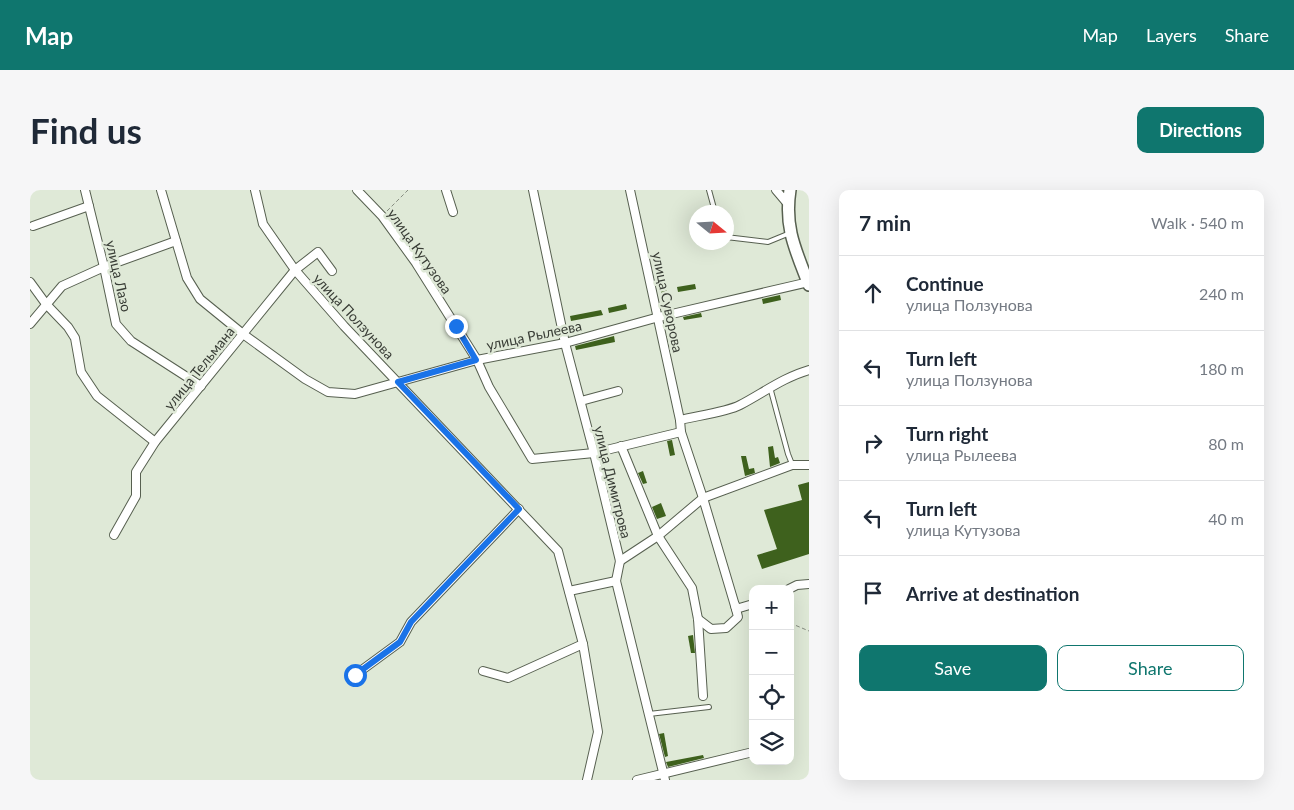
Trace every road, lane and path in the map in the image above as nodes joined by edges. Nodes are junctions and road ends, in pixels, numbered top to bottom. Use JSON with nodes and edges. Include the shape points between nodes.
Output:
{"nodes":[{"id":1,"x":85,"y":190,"type":"edge"},
{"id":2,"x":255,"y":190,"type":"edge"},
{"id":3,"x":357,"y":190,"type":"edge"},
{"id":4,"x":408,"y":190,"type":"edge"},
{"id":5,"x":446,"y":190,"type":"edge"},
{"id":6,"x":533,"y":190,"type":"edge"},
{"id":7,"x":630,"y":190,"type":"edge"},
{"id":8,"x":709,"y":190,"type":"edge"},
{"id":9,"x":776,"y":190,"type":"edge"},
{"id":10,"x":790,"y":190,"type":"edge"},
{"id":11,"x":164,"y":191,"type":"edge"},
{"id":12,"x":787,"y":203,"type":"junction"},
{"id":13,"x":713,"y":205,"type":"edge"},
{"id":14,"x":89,"y":206,"type":"junction"},
{"id":15,"x":453,"y":212,"type":"dead end"},
{"id":16,"x":382,"y":216,"type":"junction"},
{"id":17,"x":31,"y":224,"type":"edge"},
{"id":18,"x":790,"y":233,"type":"junction"},
{"id":19,"x":734,"y":238,"type":"edge"},
{"id":20,"x":176,"y":241,"type":"junction"},
{"id":21,"x":104,"y":267,"type":"junction"},
{"id":22,"x":295,"y":270,"type":"junction"},
{"id":23,"x":332,"y":272,"type":"dead end"},
{"id":24,"x":30,"y":282,"type":"edge"},
{"id":25,"x":809,"y":283,"type":"edge"},
{"id":26,"x":46,"y":304,"type":"junction"},
{"id":27,"x":659,"y":318,"type":"junction"},
{"id":28,"x":30,"y":324,"type":"edge"},
{"id":29,"x":243,"y":334,"type":"junction"},
{"id":30,"x":565,"y":343,"type":"junction"},
{"id":31,"x":476,"y":360,"type":"junction"},
{"id":32,"x":809,"y":370,"type":"edge"},
{"id":33,"x":398,"y":382,"type":"junction"},
{"id":34,"x":201,"y":386,"type":"junction"},
{"id":35,"x":770,"y":388,"type":"junction"},
{"id":36,"x":618,"y":391,"type":"dead end"},
{"id":37,"x":580,"y":401,"type":"junction"},
{"id":38,"x":680,"y":420,"type":"junction"},
{"id":39,"x":680,"y":432,"type":"junction"},
{"id":40,"x":155,"y":442,"type":"junction"},
{"id":41,"x":621,"y":446,"type":"junction"},
{"id":42,"x":594,"y":452,"type":"junction"},
{"id":43,"x":792,"y":465,"type":"junction"},
{"id":44,"x":809,"y":465,"type":"edge"},
{"id":45,"x":703,"y":498,"type":"junction"},
{"id":46,"x":519,"y":509,"type":"junction"},
{"id":47,"x":114,"y":535,"type":"dead end"},
{"id":48,"x":658,"y":536,"type":"junction"},
{"id":49,"x":620,"y":561,"type":"junction"},
{"id":50,"x":616,"y":580,"type":"junction"},
{"id":51,"x":809,"y":584,"type":"edge"},
{"id":52,"x":794,"y":586,"type":"edge"},
{"id":53,"x":569,"y":591,"type":"junction"},
{"id":54,"x":734,"y":603,"type":"junction"},
{"id":55,"x":749,"y":605,"type":"edge"},
{"id":56,"x":698,"y":619,"type":"junction"},
{"id":57,"x":794,"y":625,"type":"edge"},
{"id":58,"x":809,"y":631,"type":"edge"},
{"id":59,"x":583,"y":644,"type":"junction"},
{"id":60,"x":483,"y":671,"type":"dead end"},
{"id":61,"x":355,"y":675,"type":"dead end"},
{"id":62,"x":702,"y":696,"type":"dead end"},
{"id":63,"x":709,"y":706,"type":"dead end"},
{"id":64,"x":648,"y":714,"type":"junction"},
{"id":65,"x":749,"y":753,"type":"edge"},
{"id":66,"x":664,"y":777,"type":"edge"},
{"id":67,"x":585,"y":780,"type":"edge"},
{"id":68,"x":638,"y":780,"type":"edge"}],
"edges":[{"from":1,"to":14,"type":"street","name":"улица Лазо"},
{"from":2,"to":22,"type":"street","name":"улица Ползунова","via":[[263,224]]},
{"from":3,"to":16,"type":"street","name":"улица Кутузова"},
{"from":4,"to":16,"type":"path"},
{"from":5,"to":15,"type":"street"},
{"from":6,"to":30,"type":"street","name":"улица Димитрова"},
{"from":7,"to":27,"type":"street","name":"улица Суворова"},
{"from":8,"to":13,"type":"lane"},
{"from":9,"to":12,"type":"street"},
{"from":10,"to":12,"type":"main road"},
{"from":11,"to":20,"type":"street","name":"улица Рылеева"},
{"from":12,"to":18,"type":"main road"},
{"from":14,"to":17,"type":"street"},
{"from":14,"to":21,"type":"street","name":"улица Лазо"},
{"from":16,"to":31,"type":"street","name":"улица Кутузова","via":[[416,263]]},
{"from":18,"to":19,"type":"lane","via":[[768,242]]},
{"from":18,"to":25,"type":"main road"},
{"from":20,"to":21,"type":"street"},
{"from":20,"to":29,"type":"street","name":"улица Рылеева","via":[[187,278],[200,299]]},
{"from":21,"to":26,"type":"street","via":[[62,286]]},
{"from":21,"to":34,"type":"street","name":"улица Лазо","via":[[116,324],[131,341]]},
{"from":22,"to":23,"type":"street","name":"улица Тельмана","via":[[318,252]]},
{"from":22,"to":29,"type":"street","name":"улица Тельмана"},
{"from":22,"to":33,"type":"street","name":"улица Ползунова"},
{"from":24,"to":26,"type":"street"},
{"from":25,"to":27,"type":"street","name":"улица Рылеева"},
{"from":26,"to":28,"type":"street"},
{"from":26,"to":40,"type":"street","via":[[75,338],[81,372],[97,396]]},
{"from":27,"to":30,"type":"street","name":"улица Рылеева"},
{"from":27,"to":38,"type":"street","name":"улица Суворова"},
{"from":29,"to":33,"type":"street","name":"улица Рылеева","via":[[328,392],[355,394]]},
{"from":29,"to":34,"type":"street","name":"улица Тельмана"},
{"from":30,"to":31,"type":"street","name":"улица Рылеева"},
{"from":30,"to":37,"type":"street","name":"улица Димитрова"},
{"from":31,"to":33,"type":"street","name":"улица Рылеева"},
{"from":31,"to":42,"type":"street","name":"улица Кутузова","via":[[532,459]]},
{"from":32,"to":35,"type":"street"},
{"from":33,"to":46,"type":"street","name":"улица Ползунова"},
{"from":34,"to":40,"type":"street","name":"улица Тельмана"},
{"from":35,"to":38,"type":"street","via":[[739,406]]},
{"from":35,"to":43,"type":"lane"},
{"from":36,"to":37,"type":"street"},
{"from":37,"to":42,"type":"street","name":"улица Димитрова"},
{"from":38,"to":39,"type":"street","name":"улица Суворова"},
{"from":39,"to":41,"type":"street","name":"улица Кутузова"},
{"from":39,"to":45,"type":"street","name":"улица Суворова"},
{"from":40,"to":47,"type":"street","name":"улица Тельмана","via":[[136,472],[136,496]]},
{"from":41,"to":42,"type":"street","name":"улица Кутузова"},
{"from":41,"to":48,"type":"street"},
{"from":42,"to":49,"type":"street","name":"улица Димитрова"},
{"from":43,"to":44,"type":"street"},
{"from":43,"to":45,"type":"street"},
{"from":45,"to":48,"type":"street"},
{"from":45,"to":54,"type":"street","name":"улица Суворова"},
{"from":46,"to":53,"type":"street","name":"улица Ползунова","via":[[558,551]]},
{"from":46,"to":61,"type":"street","via":[[411,622],[400,642]]},
{"from":48,"to":49,"type":"street"},
{"from":48,"to":56,"type":"street","via":[[692,588]]},
{"from":49,"to":50,"type":"street","name":"улица Димитрова"},
{"from":50,"to":53,"type":"street"},
{"from":50,"to":64,"type":"street","name":"улица Димитрова"},
{"from":51,"to":52,"type":"street"},
{"from":53,"to":59,"type":"street","name":"улица Ползунова"},
{"from":54,"to":55,"type":"street","via":[[736,609]]},
{"from":54,"to":56,"type":"street","via":[[738,617],[726,628],[711,629]]},
{"from":56,"to":62,"type":"street"},
{"from":57,"to":58,"type":"path"},
{"from":59,"to":60,"type":"street","via":[[508,678]]},
{"from":59,"to":67,"type":"street","name":"улица Ползунова","via":[[598,732]]},
{"from":63,"to":64,"type":"lane"},
{"from":64,"to":66,"type":"street","name":"улица Димитрова"},
{"from":65,"to":66,"type":"street"},
{"from":66,"to":68,"type":"street"}]}
